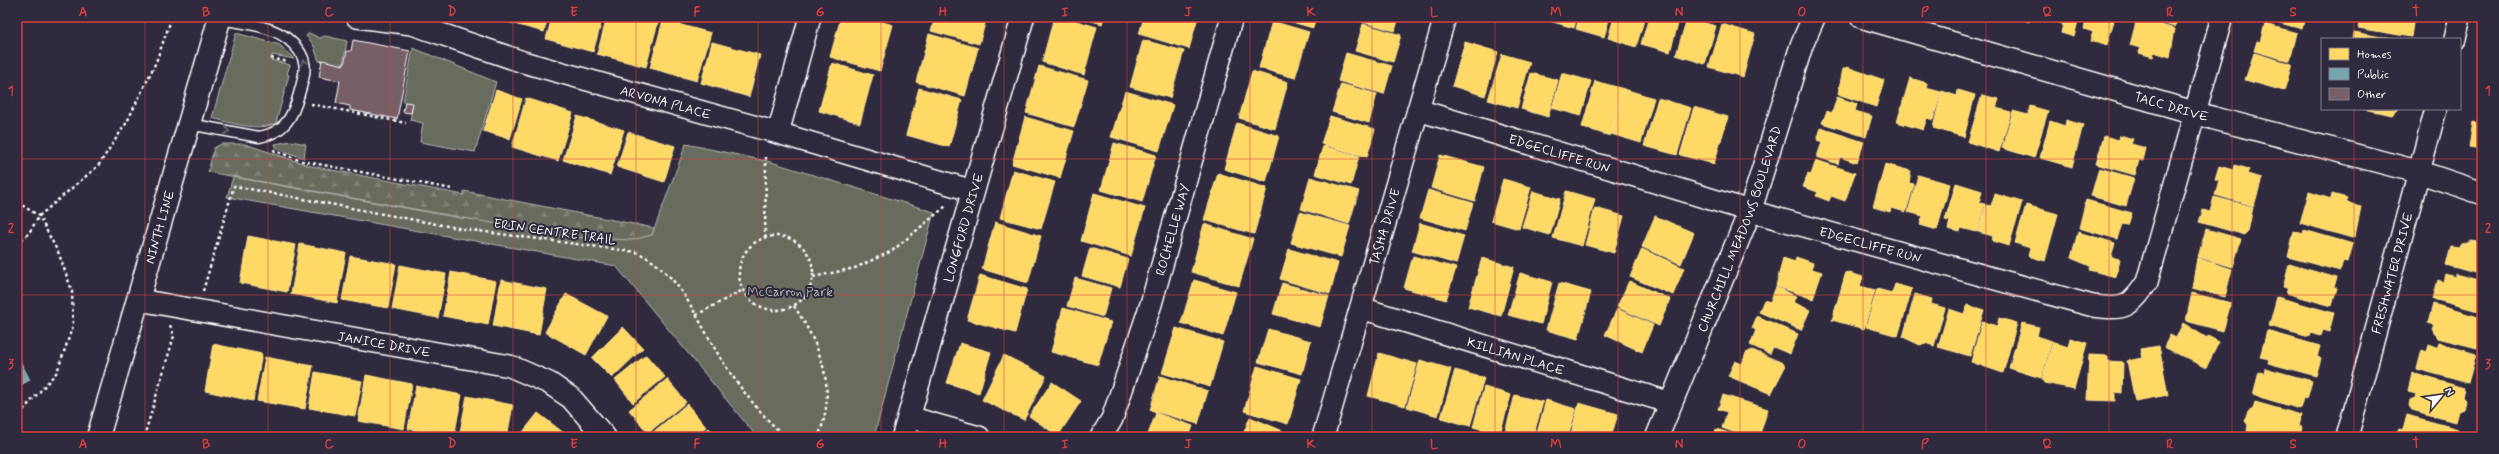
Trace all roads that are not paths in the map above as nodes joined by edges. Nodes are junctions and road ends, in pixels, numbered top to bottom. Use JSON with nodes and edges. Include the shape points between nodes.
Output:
{"nodes":[{"id":1,"x":357,"y":17,"type":"edge"},
{"id":2,"x":810,"y":17,"type":"edge"},
{"id":3,"x":1023,"y":17,"type":"edge"},
{"id":4,"x":1232,"y":17,"type":"edge"},
{"id":5,"x":1445,"y":17,"type":"edge"},
{"id":6,"x":1814,"y":17,"type":"edge"},
{"id":7,"x":1862,"y":17,"type":"edge"},
{"id":8,"x":2222,"y":17,"type":"edge"},
{"id":9,"x":2460,"y":17,"type":"edge"},
{"id":10,"x":220,"y":18,"type":"edge"},
{"id":11,"x":2455,"y":38,"type":"edge"},
{"id":12,"x":1418,"y":110,"type":"junction"},
{"id":13,"x":2436,"y":110,"type":"edge"},
{"id":14,"x":2196,"y":114,"type":"junction"},
{"id":15,"x":189,"y":124,"type":"junction"},
{"id":16,"x":778,"y":133,"type":"junction"},
{"id":17,"x":2419,"y":172,"type":"junction"},
{"id":18,"x":973,"y":191,"type":"junction"},
{"id":19,"x":2482,"y":193,"type":"edge"},
{"id":20,"x":1750,"y":211,"type":"junction"},
{"id":21,"x":140,"y":300,"type":"junction"},
{"id":22,"x":1361,"y":308,"type":"junction"},
{"id":23,"x":1671,"y":403,"type":"junction"},
{"id":24,"x":906,"y":427,"type":"edge"},
{"id":25,"x":98,"y":437,"type":"edge"},
{"id":26,"x":605,"y":437,"type":"edge"},
{"id":27,"x":979,"y":437,"type":"edge"},
{"id":28,"x":1101,"y":437,"type":"edge"},
{"id":29,"x":1323,"y":437,"type":"edge"},
{"id":30,"x":1657,"y":437,"type":"edge"},
{"id":31,"x":2347,"y":437,"type":"edge"}],
"edges":[{"from":1,"to":16,"type":"street","name":"ARVONA PLACE","via":[[412,24],[523,62]]},
{"from":2,"to":16,"type":"street"},
{"from":3,"to":18,"type":"street","name":"LONGFORD DRIVE"},
{"from":4,"to":28,"type":"street","name":"ROCHELLE WAY","via":[[1151,304],[1112,419]]},
{"from":5,"to":12,"type":"street","name":"TASHA DRIVE"},
{"from":6,"to":20,"type":"street","name":"CHURCHILL MEADOWS BOULEVARD","via":[[1802,44]]},
{"from":7,"to":14,"type":"street","name":"TACC DRIVE"},
{"from":8,"to":14,"type":"street","name":"EDGECLIFFE RUN"},
{"from":9,"to":11,"type":"street"},
{"from":10,"to":15,"type":"street","name":"NINTH LINE"},
{"from":15,"to":10,"type":"lane","one_way":true,"via":[[259,137],[275,132],[292,117],[306,71],[298,48],[282,35]]},
{"from":12,"to":20,"type":"street","name":"EDGECLIFFE RUN"},
{"from":12,"to":22,"type":"street","name":"TASHA DRIVE"},
{"from":13,"to":17,"type":"street","name":"FRESHWATER DRIVE"},
{"from":14,"to":17,"type":"street","name":"TACC DRIVE"},
{"from":14,"to":20,"type":"street","name":"EDGECLIFFE RUN","via":[[2147,282],[2135,300],[2114,309],[2093,306]]},
{"from":15,"to":21,"type":"street","name":"NINTH LINE"},
{"from":16,"to":18,"type":"street","name":"ARVONA PLACE"},
{"from":17,"to":19,"type":"street","name":"TACC DRIVE"},
{"from":17,"to":31,"type":"street","name":"FRESHWATER DRIVE"},
{"from":18,"to":24,"type":"street","name":"LONGFORD DRIVE"},
{"from":20,"to":23,"type":"street","name":"CHURCHILL MEADOWS BOULEVARD"},
{"from":21,"to":25,"type":"street","name":"NINTH LINE"},
{"from":21,"to":26,"type":"street","name":"JANICE DRIVE","via":[[510,366],[548,383],[571,398]]},
{"from":22,"to":23,"type":"street","name":"KILLIAN PLACE"},
{"from":22,"to":29,"type":"street","name":"TASHA DRIVE"},
{"from":23,"to":30,"type":"street","name":"CHURCHILL MEADOWS BOULEVARD"},
{"from":24,"to":27,"type":"street"}]}
